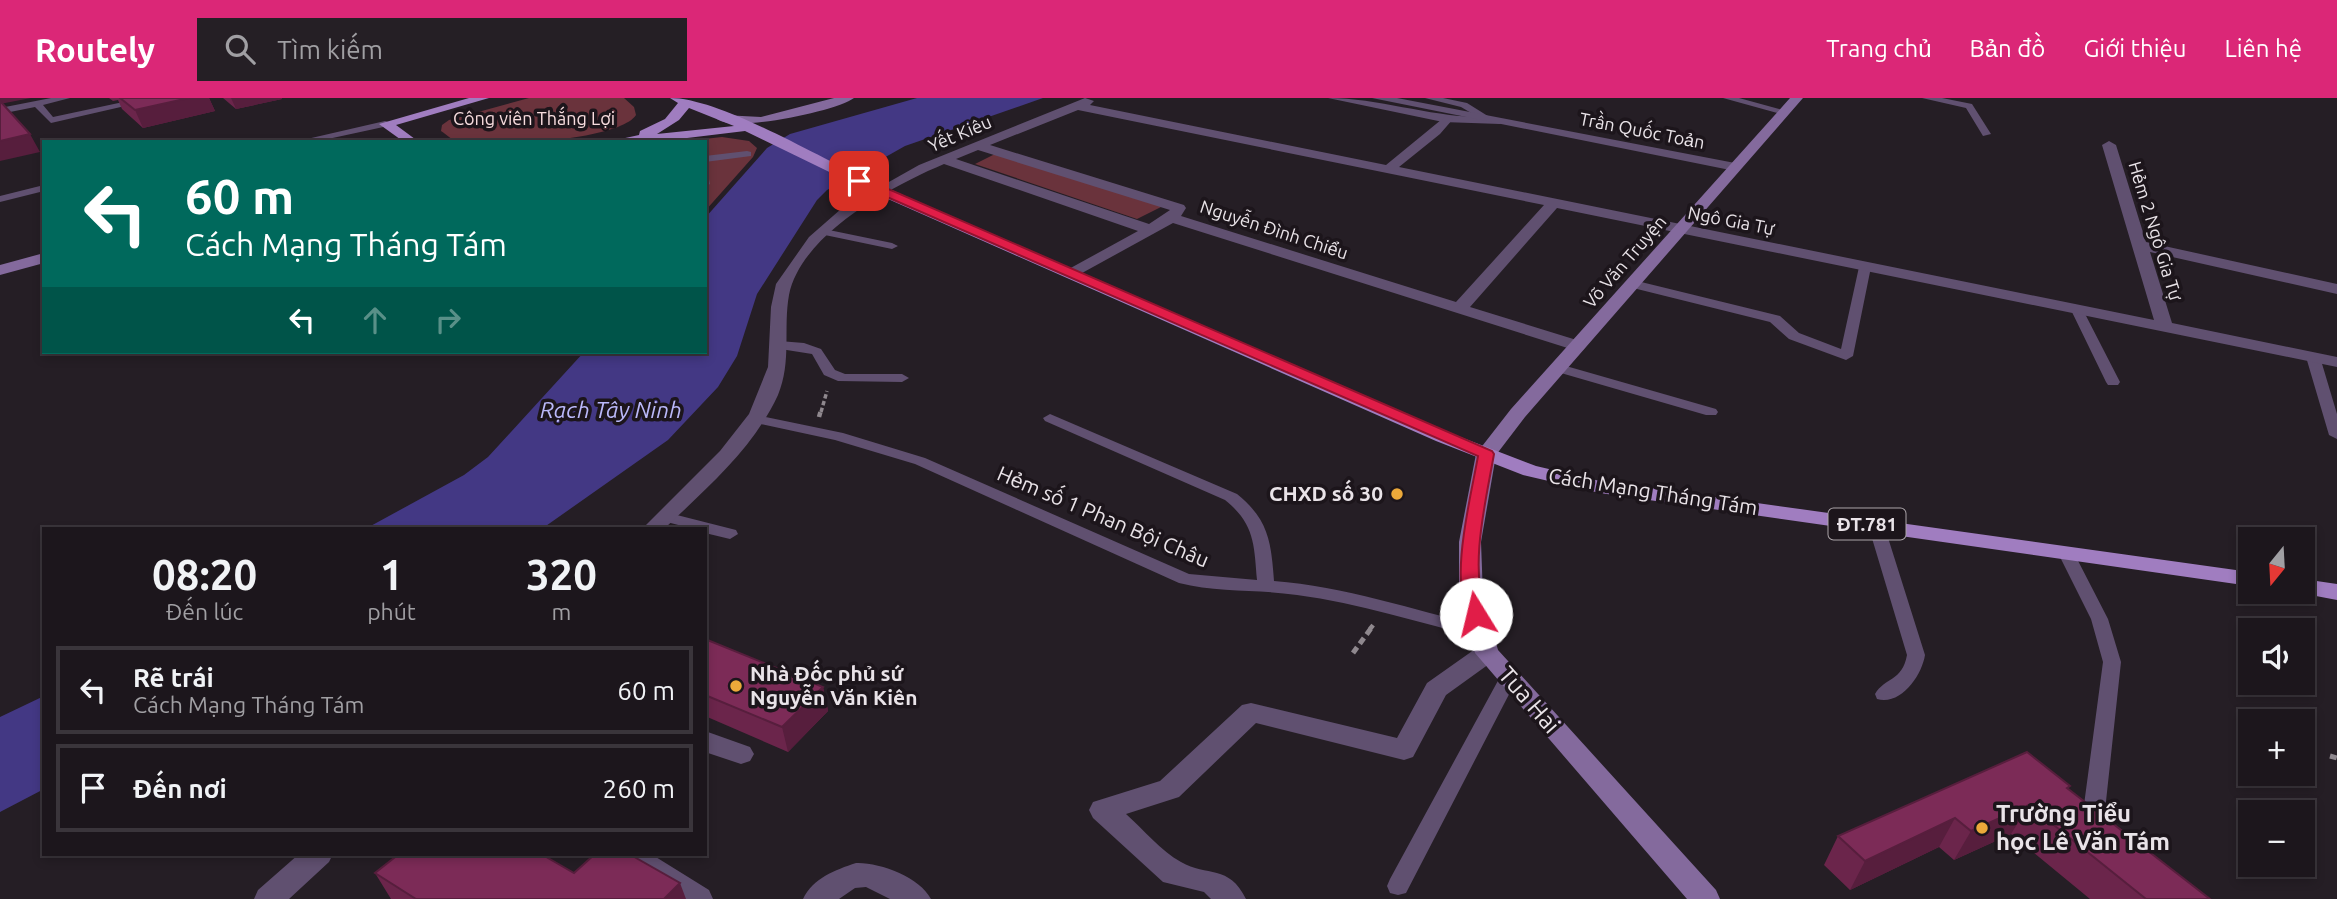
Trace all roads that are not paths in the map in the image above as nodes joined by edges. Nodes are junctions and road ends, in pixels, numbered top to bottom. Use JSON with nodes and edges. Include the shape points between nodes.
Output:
{"nodes":[{"id":1,"x":65,"y":98,"type":"edge"},
{"id":2,"x":155,"y":98,"type":"edge"},
{"id":3,"x":484,"y":98,"type":"edge"},
{"id":4,"x":848,"y":98,"type":"edge"},
{"id":5,"x":1094,"y":98,"type":"edge"},
{"id":6,"x":1333,"y":98,"type":"edge"},
{"id":7,"x":1378,"y":98,"type":"edge"},
{"id":8,"x":1430,"y":98,"type":"edge"},
{"id":9,"x":1728,"y":98,"type":"edge"},
{"id":10,"x":1797,"y":98,"type":"edge"},
{"id":11,"x":1927,"y":98,"type":"edge"},
{"id":12,"x":680,"y":100,"type":"edge"},
{"id":13,"x":1466,"y":102,"type":"edge"},
{"id":14,"x":37,"y":104,"type":"junction"},
{"id":15,"x":1077,"y":106,"type":"junction"},
{"id":16,"x":0,"y":111,"type":"edge"},
{"id":17,"x":1784,"y":111,"type":"junction"},
{"id":18,"x":1447,"y":119,"type":"junction"},
{"id":19,"x":1494,"y":120,"type":"junction"},
{"id":20,"x":385,"y":124,"type":"junction"},
{"id":21,"x":754,"y":128,"type":"junction"},
{"id":22,"x":1986,"y":134,"type":"dead end"},
{"id":23,"x":309,"y":140,"type":"edge"},
{"id":24,"x":409,"y":140,"type":"edge"},
{"id":25,"x":630,"y":140,"type":"joint"},
{"id":26,"x":2109,"y":145,"type":"dead end"},
{"id":27,"x":979,"y":146,"type":"junction"},
{"id":28,"x":747,"y":153,"type":"dead end"},
{"id":29,"x":707,"y":159,"type":"edge"},
{"id":30,"x":945,"y":160,"type":"junction"},
{"id":31,"x":1735,"y":167,"type":"junction"},
{"id":32,"x":1388,"y":170,"type":"junction"},
{"id":33,"x":42,"y":189,"type":"edge"},
{"id":34,"x":880,"y":190,"type":"junction"},
{"id":35,"x":0,"y":200,"type":"edge"},
{"id":36,"x":1553,"y":204,"type":"junction"},
{"id":37,"x":1172,"y":218,"type":"junction"},
{"id":38,"x":1151,"y":230,"type":"junction"},
{"id":39,"x":1678,"y":230,"type":"junction"},
{"id":40,"x":824,"y":232,"type":"junction"},
{"id":41,"x":2141,"y":245,"type":"junction"},
{"id":42,"x":892,"y":246,"type":"dead end"},
{"id":43,"x":42,"y":259,"type":"edge"},
{"id":44,"x":1865,"y":267,"type":"junction"},
{"id":45,"x":0,"y":271,"type":"edge"},
{"id":46,"x":1073,"y":273,"type":"junction"},
{"id":47,"x":1633,"y":284,"type":"junction"},
{"id":48,"x":2337,"y":289,"type":"edge"},
{"id":49,"x":1459,"y":309,"type":"junction"},
{"id":50,"x":2077,"y":310,"type":"junction"},
{"id":51,"x":2165,"y":327,"type":"junction"},
{"id":52,"x":779,"y":345,"type":"junction"},
{"id":53,"x":1577,"y":346,"type":"junction"},
{"id":54,"x":2313,"y":357,"type":"junction"},
{"id":55,"x":2337,"y":362,"type":"edge"},
{"id":56,"x":1559,"y":368,"type":"junction"},
{"id":57,"x":902,"y":378,"type":"dead end"},
{"id":58,"x":2113,"y":382,"type":"dead end"},
{"id":59,"x":1711,"y":412,"type":"dead end"},
{"id":60,"x":1050,"y":418,"type":"dead end"},
{"id":61,"x":756,"y":419,"type":"junction"},
{"id":62,"x":2336,"y":435,"type":"edge"},
{"id":63,"x":1486,"y":454,"type":"junction"},
{"id":64,"x":659,"y":523,"type":"edge"},
{"id":65,"x":1876,"y":525,"type":"junction"},
{"id":66,"x":685,"y":527,"type":"edge"},
{"id":67,"x":707,"y":530,"type":"edge"},
{"id":68,"x":730,"y":534,"type":"dead end"},
{"id":69,"x":2066,"y":553,"type":"junction"},
{"id":70,"x":2238,"y":577,"type":"edge"},
{"id":71,"x":1266,"y":587,"type":"junction"},
{"id":72,"x":2315,"y":589,"type":"edge"},
{"id":73,"x":2337,"y":592,"type":"edge"},
{"id":74,"x":1484,"y":643,"type":"junction"},
{"id":75,"x":1508,"y":677,"type":"junction"},
{"id":76,"x":1884,"y":694,"type":"dead end"},
{"id":77,"x":707,"y":742,"type":"edge"},
{"id":78,"x":741,"y":754,"type":"dead end"},
{"id":79,"x":2093,"y":820,"type":"edge"},
{"id":80,"x":317,"y":856,"type":"edge"},
{"id":81,"x":630,"y":856,"type":"edge"},
{"id":82,"x":1398,"y":886,"type":"dead end"},
{"id":83,"x":269,"y":899,"type":"edge"},
{"id":84,"x":698,"y":899,"type":"edge"},
{"id":85,"x":818,"y":899,"type":"edge"},
{"id":86,"x":916,"y":899,"type":"edge"},
{"id":87,"x":1231,"y":899,"type":"edge"},
{"id":88,"x":1705,"y":899,"type":"edge"}],
"edges":[{"from":1,"to":14,"type":"lane"},
{"from":2,"to":14,"type":"lane","via":[[51,120]]},
{"from":3,"to":20,"type":"main road"},
{"from":4,"to":21,"type":"street"},
{"from":5,"to":15,"type":"street","name":"Yết Kiêu"},
{"from":6,"to":18,"type":"lane"},
{"from":7,"to":19,"type":"street","name":"Trần Quốc Toản"},
{"from":8,"to":13,"type":"lane"},
{"from":9,"to":17,"type":"lane"},
{"from":10,"to":17,"type":"street","name":"Võ Văn Truyện"},
{"from":11,"to":22,"type":"lane","via":[[1969,106]]},
{"from":12,"to":21,"type":"main road","via":[[739,128]]},
{"from":12,"to":25,"type":"main road","via":[[683,111]]},
{"from":13,"to":19,"type":"lane"},
{"from":14,"to":16,"type":"lane"},
{"from":15,"to":27,"type":"street","name":"Yết Kiêu"},
{"from":15,"to":32,"type":"street","name":"Ngô Gia Tự"},
{"from":17,"to":31,"type":"street","name":"Võ Văn Truyện"},
{"from":18,"to":19,"type":"lane"},
{"from":18,"to":32,"type":"street","via":[[1441,130],[1412,147]]},
{"from":19,"to":31,"type":"street","name":"Trần Quốc Toản"},
{"from":20,"to":23,"type":"lane"},
{"from":20,"to":24,"type":"main road"},
{"from":21,"to":25,"type":"main road"},
{"from":21,"to":34,"type":"main road","name":"Cách Mạng Tháng Tám","number":"ĐT.781"},
{"from":26,"to":41,"type":"street","name":"Hẻm 2 Ngô Gia Tự"},
{"from":27,"to":30,"type":"street","name":"Yết Kiêu"},
{"from":27,"to":37,"type":"street","name":"Nguyễn Đình Chiểu","via":[[1172,204],[1179,210]]},
{"from":28,"to":29,"type":"lane"},
{"from":30,"to":34,"type":"street","name":"Yết Kiêu"},
{"from":30,"to":38,"type":"street"},
{"from":31,"to":39,"type":"street","name":"Võ Văn Truyện"},
{"from":32,"to":36,"type":"street","name":"Ngô Gia Tự"},
{"from":33,"to":35,"type":"lane"},
{"from":34,"to":40,"type":"street","name":"Yết Kiêu"},
{"from":34,"to":46,"type":"main road","name":"Cách Mạng Tháng Tám","number":"ĐT.781"},
{"from":36,"to":39,"type":"street","name":"Ngô Gia Tự"},
{"from":36,"to":49,"type":"street"},
{"from":37,"to":38,"type":"street"},
{"from":37,"to":49,"type":"street","name":"Nguyễn Đình Chiểu"},
{"from":38,"to":46,"type":"street"},
{"from":39,"to":44,"type":"street","name":"Ngô Gia Tự"},
{"from":39,"to":47,"type":"street","name":"Võ Văn Truyện"},
{"from":40,"to":42,"type":"lane"},
{"from":40,"to":52,"type":"street","name":"Yết Kiêu","via":[[788,274],[780,299]]},
{"from":41,"to":48,"type":"street"},
{"from":41,"to":51,"type":"street","name":"Hẻm 2 Ngô Gia Tự"},
{"from":43,"to":45,"type":"street"},
{"from":44,"to":47,"type":"lane","via":[[1846,356],[1794,336],[1775,319]]},
{"from":44,"to":50,"type":"street","name":"Ngô Gia Tự"},
{"from":46,"to":63,"type":"main road","name":"Cách Mạng Tháng Tám","number":"ĐT.781"},
{"from":47,"to":53,"type":"street","name":"Võ Văn Truyện"},
{"from":49,"to":53,"type":"street","name":"Nguyễn Đình Chiểu"},
{"from":50,"to":51,"type":"street","name":"Ngô Gia Tự"},
{"from":50,"to":58,"type":"lane"},
{"from":51,"to":54,"type":"street","name":"Ngô Gia Tự"},
{"from":52,"to":57,"type":"lane","via":[[820,352],[829,372],[843,378]]},
{"from":52,"to":61,"type":"street","name":"Yết Kiêu","via":[[776,369]]},
{"from":53,"to":56,"type":"street","name":"Võ Văn Truyện"},
{"from":54,"to":55,"type":"street","name":"Ngô Gia Tự"},
{"from":54,"to":62,"type":"lane"},
{"from":56,"to":59,"type":"lane"},
{"from":56,"to":63,"type":"street","name":"Võ Văn Truyện"},
{"from":60,"to":71,"type":"lane","via":[[1243,505],[1259,524]]},
{"from":61,"to":64,"type":"street","name":"Yết Kiêu"},
{"from":61,"to":71,"type":"lane","name":"Hẻm số 1 Phan Bội Châu","via":[[920,461],[1185,579],[1224,587]]},
{"from":63,"to":65,"type":"main road","name":"Cách Mạng Tháng Tám","number":"ĐT.781","via":[[1530,471],[1600,488]]},
{"from":63,"to":74,"type":"street","name":"Tua Hai","via":[[1471,541],[1471,596]]},
{"from":64,"to":66,"type":"lane"},
{"from":65,"to":69,"type":"main road","name":"Cách Mạng Tháng Tám","number":"ĐT.781"},
{"from":65,"to":76,"type":"lane","via":[[1916,655],[1908,679]]},
{"from":67,"to":68,"type":"lane"},
{"from":69,"to":70,"type":"main road","name":"Cách Mạng Tháng Tám","number":"ĐT.781"},
{"from":69,"to":79,"type":"lane","via":[[2100,619],[2112,662]]},
{"from":71,"to":74,"type":"lane","name":"Hẻm số 1 Phan Bội Châu","via":[[1323,593]]},
{"from":72,"to":73,"type":"main road"},
{"from":74,"to":75,"type":"street","name":"Tua Hai"},
{"from":74,"to":87,"type":"street","via":[[1436,689],[1404,750],[1251,712],[1169,789],[1103,810],[1173,873],[1213,882]]},
{"from":75,"to":82,"type":"lane"},
{"from":75,"to":88,"type":"street","name":"Tua Hai"},
{"from":77,"to":78,"type":"street"},
{"from":80,"to":83,"type":"street"},
{"from":81,"to":84,"type":"street"},
{"from":85,"to":86,"type":"street","via":[[839,879],[869,873]]}]}
